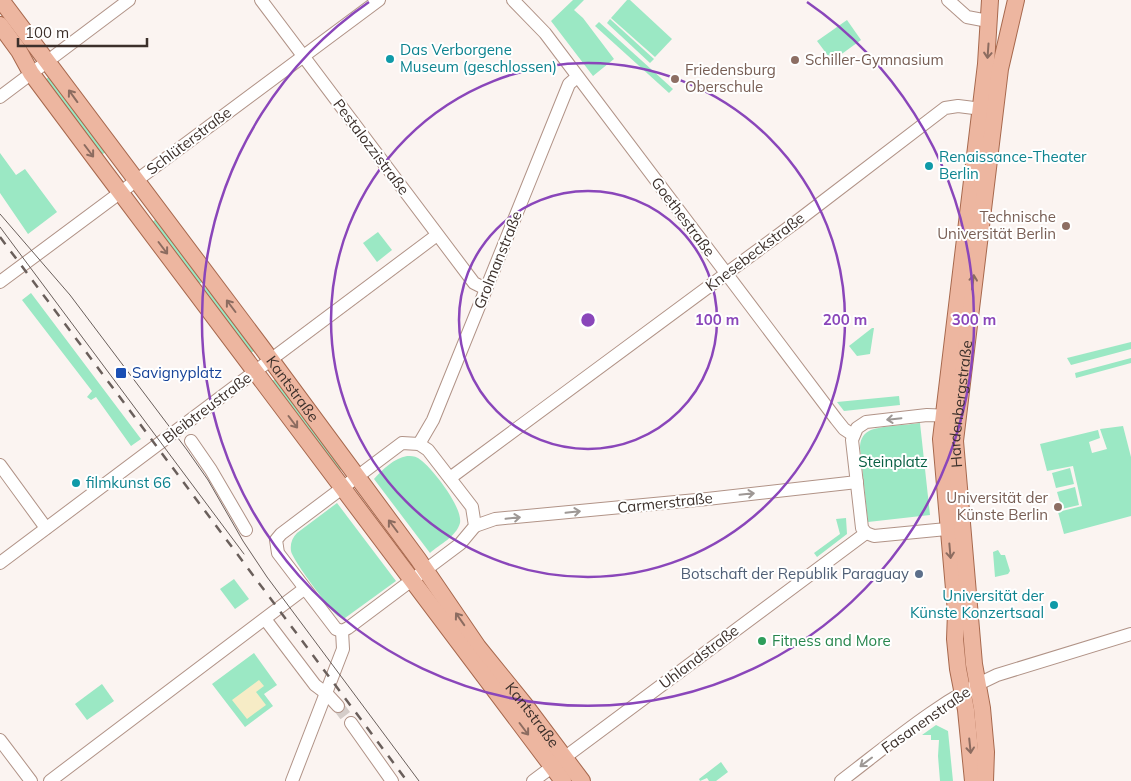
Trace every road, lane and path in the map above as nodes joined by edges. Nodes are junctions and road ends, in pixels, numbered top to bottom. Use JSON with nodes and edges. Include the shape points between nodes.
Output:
{"nodes":[{"id":1,"x":1,"y":0,"type":"edge"},
{"id":2,"x":128,"y":0,"type":"edge"},
{"id":3,"x":261,"y":0,"type":"edge"},
{"id":4,"x":378,"y":0,"type":"edge"},
{"id":5,"x":513,"y":0,"type":"edge"},
{"id":6,"x":948,"y":0,"type":"edge"},
{"id":7,"x":990,"y":0,"type":"edge"},
{"id":8,"x":1016,"y":0,"type":"edge"},
{"id":9,"x":988,"y":21,"type":"junction"},
{"id":10,"x":0,"y":25,"type":"edge"},
{"id":11,"x":303,"y":56,"type":"junction"},
{"id":12,"x":47,"y":61,"type":"junction"},
{"id":13,"x":31,"y":73,"type":"junction"},
{"id":14,"x":577,"y":77,"type":"junction"},
{"id":15,"x":0,"y":97,"type":"edge"},
{"id":16,"x":988,"y":110,"type":"junction"},
{"id":17,"x":136,"y":181,"type":"junction"},
{"id":18,"x":121,"y":193,"type":"junction"},
{"id":19,"x":438,"y":236,"type":"junction"},
{"id":20,"x":726,"y":274,"type":"junction"},
{"id":21,"x":0,"y":282,"type":"edge"},
{"id":22,"x":486,"y":289,"type":"junction"},
{"id":23,"x":271,"y":360,"type":"junction"},
{"id":24,"x":256,"y":372,"type":"junction"},
{"id":25,"x":950,"y":416,"type":"junction"},
{"id":26,"x":180,"y":427,"type":"junction"},
{"id":27,"x":853,"y":435,"type":"junction"},
{"id":28,"x":419,"y":444,"type":"junction"},
{"id":29,"x":0,"y":465,"type":"edge"},
{"id":30,"x":356,"y":477,"type":"junction"},
{"id":31,"x":450,"y":478,"type":"junction"},
{"id":32,"x":857,"y":482,"type":"junction"},
{"id":33,"x":342,"y":488,"type":"junction"},
{"id":34,"x":475,"y":526,"type":"junction"},
{"id":35,"x":46,"y":528,"type":"junction"},
{"id":36,"x":955,"y":528,"type":"junction"},
{"id":37,"x":249,"y":533,"type":"dead end"},
{"id":38,"x":866,"y":533,"type":"junction"},
{"id":39,"x":0,"y":563,"type":"edge"},
{"id":40,"x":426,"y":570,"type":"junction"},
{"id":41,"x":412,"y":580,"type":"junction"},
{"id":42,"x":304,"y":589,"type":"junction"},
{"id":43,"x":265,"y":619,"type":"junction"},
{"id":44,"x":342,"y":631,"type":"junction"},
{"id":45,"x":1131,"y":634,"type":"edge"},
{"id":46,"x":978,"y":684,"type":"junction"},
{"id":47,"x":963,"y":692,"type":"junction"},
{"id":48,"x":327,"y":694,"type":"junction"},
{"id":49,"x":338,"y":706,"type":"tunnel mouth"},
{"id":50,"x":351,"y":723,"type":"tunnel mouth"},
{"id":51,"x":0,"y":740,"type":"edge"},
{"id":52,"x":558,"y":762,"type":"junction"},
{"id":53,"x":31,"y":781,"type":"edge"},
{"id":54,"x":50,"y":781,"type":"edge"},
{"id":55,"x":292,"y":781,"type":"edge"},
{"id":56,"x":392,"y":781,"type":"edge"},
{"id":57,"x":534,"y":781,"type":"edge"},
{"id":58,"x":563,"y":781,"type":"edge"},
{"id":59,"x":582,"y":781,"type":"edge"},
{"id":60,"x":841,"y":781,"type":"edge"},
{"id":61,"x":973,"y":781,"type":"edge"},
{"id":62,"x":985,"y":781,"type":"edge"}],
"edges":[{"from":1,"to":12,"type":"main road","name":"Kantstraße"},
{"from":2,"to":12,"type":"street"},
{"from":3,"to":11,"type":"street","name":"Pestalozzistraße"},
{"from":4,"to":11,"type":"street","name":"Schlüterstraße"},
{"from":5,"to":14,"type":"street","name":"Goethestraße","via":[[545,33]]},
{"from":6,"to":9,"type":"street","via":[[967,17]]},
{"from":7,"to":9,"type":"main road","name":"Hardenbergstraße"},
{"from":8,"to":16,"type":"main road","name":"Hardenbergstraße"},
{"from":9,"to":16,"type":"main road","name":"Hardenbergstraße","one_way":true},
{"from":10,"to":13,"type":"main road","name":"Kantstraße"},
{"from":11,"to":17,"type":"street","name":"Schlüterstraße"},
{"from":11,"to":19,"type":"street","name":"Pestalozzistraße"},
{"from":12,"to":13,"type":"street"},
{"from":17,"to":12,"type":"main road","name":"Kantstraße","one_way":true},
{"from":13,"to":15,"type":"street"},
{"from":13,"to":18,"type":"main road","name":"Kantstraße","one_way":true},
{"from":14,"to":20,"type":"street","name":"Goethestraße"},
{"from":14,"to":22,"type":"street","name":"Grolmanstraße","via":[[569,84]]},
{"from":16,"to":20,"type":"street","name":"Knesebeckstraße","via":[[958,106],[945,108]]},
{"from":16,"to":25,"type":"main road","name":"Hardenbergstraße"},
{"from":17,"to":18,"type":"street","name":"Schlüterstraße"},
{"from":23,"to":17,"type":"main road","name":"Kantstraße","one_way":true},
{"from":18,"to":21,"type":"street","name":"Schlüterstraße"},
{"from":18,"to":24,"type":"main road","name":"Kantstraße","one_way":true},
{"from":19,"to":22,"type":"street","name":"Pestalozzistraße","via":[[474,283]]},
{"from":19,"to":23,"type":"street","name":"Bleibtreustraße"},
{"from":20,"to":27,"type":"street","name":"Goethestraße","via":[[836,419]]},
{"from":20,"to":31,"type":"street","name":"Knesebeckstraße"},
{"from":22,"to":28,"type":"street","name":"Grolmanstraße","via":[[433,420]]},
{"from":23,"to":24,"type":"street","name":"Bleibtreustraße"},
{"from":23,"to":30,"type":"main road","name":"Kantstraße"},
{"from":24,"to":26,"type":"street","name":"Bleibtreustraße"},
{"from":24,"to":33,"type":"main road","name":"Kantstraße","one_way":true},
{"from":25,"to":27,"type":"street","one_way":true,"via":[[866,422]]},
{"from":25,"to":36,"type":"main road","name":"Hardenbergstraße","via":[[941,446]]},
{"from":26,"to":35,"type":"street","name":"Bleibtreustraße"},
{"from":26,"to":37,"type":"street","via":[[211,470]]},
{"from":27,"to":32,"type":"street"},
{"from":28,"to":30,"type":"street","via":[[402,443]]},
{"from":28,"to":31,"type":"street","via":[[428,450]]},
{"from":29,"to":35,"type":"street"},
{"from":30,"to":33,"type":"street"},
{"from":40,"to":30,"type":"main road","name":"Kantstraße","one_way":true},
{"from":31,"to":34,"type":"street","via":[[472,507]]},
{"from":34,"to":32,"type":"street","name":"Carmerstraße","one_way":true,"via":[[495,519]]},
{"from":32,"to":38,"type":"street","via":[[862,528]]},
{"from":33,"to":41,"type":"main road","name":"Kantstraße"},
{"from":33,"to":42,"type":"street","via":[[276,540],[278,553]]},
{"from":34,"to":40,"type":"street","via":[[460,544]]},
{"from":35,"to":39,"type":"street","name":"Bleibtreustraße"},
{"from":36,"to":38,"type":"street","via":[[874,536]]},
{"from":36,"to":46,"type":"main road","name":"Hardenbergstraße"},
{"from":36,"to":47,"type":"main road","name":"Hardenbergstraße","one_way":true,"via":[[955,639]]},
{"from":38,"to":52,"type":"street","name":"Uhlandstraße"},
{"from":40,"to":41,"type":"street"},
{"from":52,"to":40,"type":"main road","name":"Kantstraße","one_way":true,"via":[[525,705],[478,647]]},
{"from":41,"to":44,"type":"street"},
{"from":41,"to":52,"type":"main road","name":"Kantstraße","one_way":true},
{"from":42,"to":43,"type":"street"},
{"from":42,"to":44,"type":"street","via":[[334,627]]},
{"from":43,"to":48,"type":"street","via":[[315,685]]},
{"from":43,"to":54,"type":"street"},
{"from":44,"to":48,"type":"street","via":[[343,649]]},
{"from":45,"to":46,"type":"street","name":"Fasanenstraße","via":[[997,675]]},
{"from":46,"to":47,"type":"street","name":"Fasanenstraße"},
{"from":46,"to":62,"type":"main road","name":"Hardenbergstraße","via":[[985,745]]},
{"from":47,"to":60,"type":"street","name":"Fasanenstraße","one_way":true},
{"from":47,"to":61,"type":"main road","name":"Hardenbergstraße","one_way":true},
{"from":48,"to":49,"type":"street"},
{"from":48,"to":55,"type":"street"},
{"from":50,"to":56,"type":"street"},
{"from":51,"to":53,"type":"street"},
{"from":52,"to":57,"type":"street","name":"Uhlandstraße"},
{"from":52,"to":58,"type":"main road","name":"Kantstraße"},
{"from":52,"to":59,"type":"main road","name":"Kantstraße"}]}
